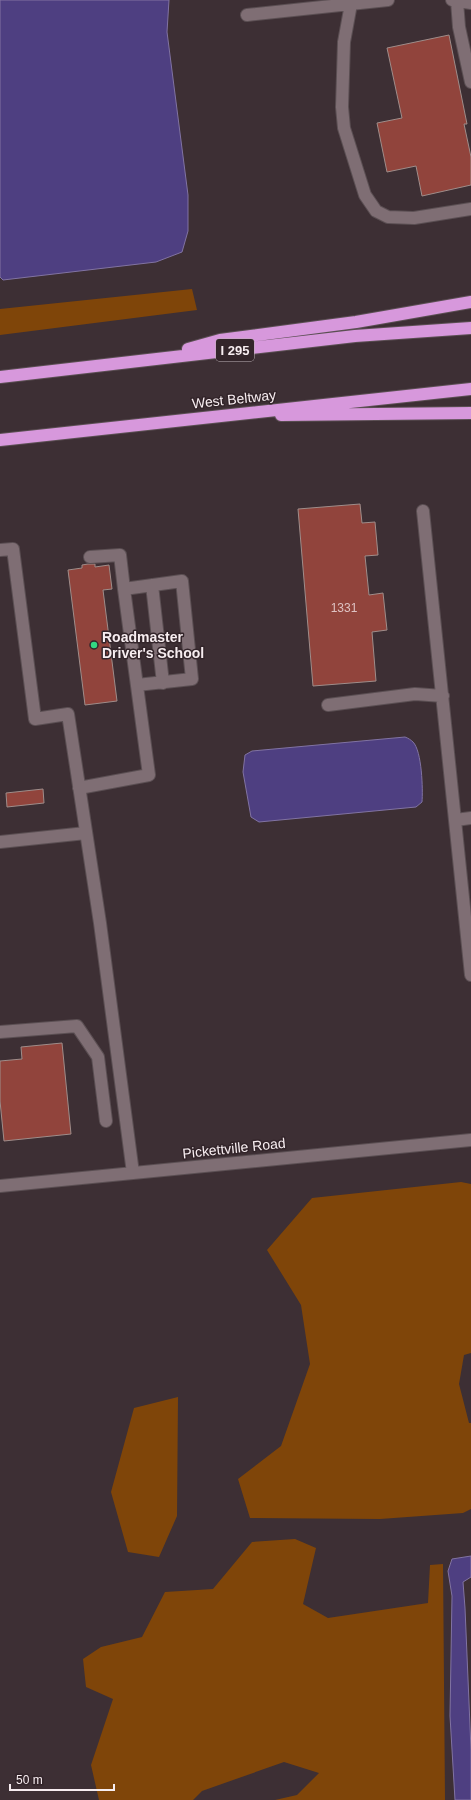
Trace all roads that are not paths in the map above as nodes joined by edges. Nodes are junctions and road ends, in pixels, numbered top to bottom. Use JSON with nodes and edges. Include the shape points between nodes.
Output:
{"nodes":[{"id":1,"x":388,"y":0,"type":"edge"},
{"id":2,"x":454,"y":0,"type":"edge"},
{"id":3,"x":471,"y":3,"type":"edge"},
{"id":4,"x":350,"y":4,"type":"junction"},
{"id":5,"x":247,"y":15,"type":"dead end"},
{"id":6,"x":471,"y":82,"type":"edge"},
{"id":7,"x":471,"y":209,"type":"edge"},
{"id":8,"x":471,"y":302,"type":"edge"},
{"id":9,"x":471,"y":328,"type":"edge"},
{"id":10,"x":153,"y":359,"type":"junction"},
{"id":11,"x":0,"y":377,"type":"edge"},
{"id":12,"x":471,"y":389,"type":"edge"},
{"id":13,"x":471,"y":413,"type":"edge"},
{"id":14,"x":208,"y":416,"type":"junction"},
{"id":15,"x":0,"y":440,"type":"edge"},
{"id":16,"x":423,"y":511,"type":"dead end"},
{"id":17,"x":0,"y":550,"type":"edge"},
{"id":18,"x":90,"y":557,"type":"dead end"},
{"id":19,"x":152,"y":585,"type":"junction"},
{"id":20,"x":124,"y":589,"type":"junction"},
{"id":21,"x":163,"y":683,"type":"junction"},
{"id":22,"x":137,"y":685,"type":"junction"},
{"id":23,"x":443,"y":696,"type":"junction"},
{"id":24,"x":328,"y":705,"type":"dead end"},
{"id":25,"x":79,"y":788,"type":"junction"},
{"id":26,"x":471,"y":818,"type":"edge"},
{"id":27,"x":456,"y":820,"type":"junction"},
{"id":28,"x":86,"y":833,"type":"junction"},
{"id":29,"x":0,"y":842,"type":"edge"},
{"id":30,"x":471,"y":975,"type":"edge"},
{"id":31,"x":0,"y":1032,"type":"edge"},
{"id":32,"x":106,"y":1121,"type":"dead end"},
{"id":33,"x":471,"y":1140,"type":"edge"},
{"id":34,"x":133,"y":1173,"type":"junction"},
{"id":35,"x":0,"y":1186,"type":"edge"}],
"edges":[{"from":1,"to":4,"type":"street"},
{"from":2,"to":3,"type":"street"},
{"from":2,"to":6,"type":"street"},
{"from":4,"to":5,"type":"street"},
{"from":4,"to":7,"type":"street","via":[[344,42],[342,106],[344,128],[365,195],[376,211],[388,217],[414,218]]},
{"from":8,"to":10,"type":"highway","via":[[356,322],[220,340]]},
{"from":9,"to":10,"type":"highway","number":"I 295","via":[[355,336]]},
{"from":10,"to":11,"type":"highway","number":"I 295"},
{"from":12,"to":14,"type":"highway","name":"West Beltway"},
{"from":13,"to":14,"type":"highway"},
{"from":14,"to":15,"type":"highway","name":"West Beltway"},
{"from":16,"to":23,"type":"street"},
{"from":17,"to":25,"type":"street","via":[[13,549],[34,719],[68,714]]},
{"from":18,"to":20,"type":"street","via":[[120,555]]},
{"from":19,"to":20,"type":"street"},
{"from":19,"to":21,"type":"street"},
{"from":19,"to":21,"type":"street","via":[[182,581],[192,679]]},
{"from":20,"to":22,"type":"street"},
{"from":21,"to":22,"type":"street"},
{"from":22,"to":25,"type":"street","via":[[149,775]]},
{"from":23,"to":24,"type":"street","via":[[415,694]]},
{"from":23,"to":27,"type":"street"},
{"from":25,"to":28,"type":"street"},
{"from":26,"to":27,"type":"street"},
{"from":27,"to":30,"type":"street"},
{"from":28,"to":29,"type":"street"},
{"from":28,"to":34,"type":"street"},
{"from":31,"to":32,"type":"street","via":[[76,1026],[98,1057]]},
{"from":33,"to":34,"type":"street","name":"Pickettville Road"},
{"from":34,"to":35,"type":"street","name":"Pickettville Road"}]}
